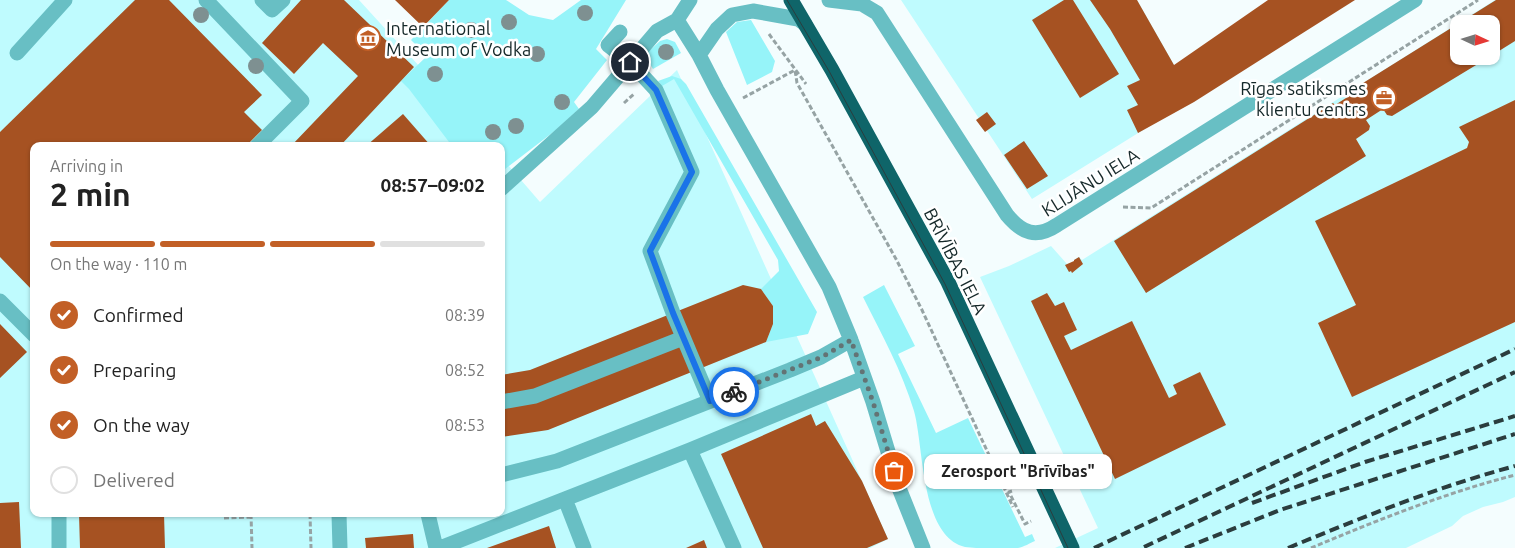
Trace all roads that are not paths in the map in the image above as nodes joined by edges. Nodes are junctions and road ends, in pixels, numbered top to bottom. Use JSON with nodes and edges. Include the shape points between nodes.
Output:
{"nodes":[{"id":1,"x":65,"y":0,"type":"edge"},
{"id":2,"x":206,"y":0,"type":"edge"},
{"id":3,"x":262,"y":0,"type":"edge"},
{"id":4,"x":282,"y":0,"type":"edge"},
{"id":5,"x":690,"y":0,"type":"edge"},
{"id":6,"x":791,"y":0,"type":"edge"},
{"id":7,"x":829,"y":0,"type":"edge"},
{"id":8,"x":1414,"y":0,"type":"edge"},
{"id":9,"x":862,"y":2,"type":"edge"},
{"id":10,"x":1394,"y":5,"type":"edge"},
{"id":11,"x":677,"y":20,"type":"junction"},
{"id":12,"x":805,"y":24,"type":"junction"},
{"id":13,"x":620,"y":32,"type":"dead end"},
{"id":14,"x":17,"y":53,"type":"dead end"},
{"id":15,"x":699,"y":55,"type":"junction"},
{"id":16,"x":630,"y":62,"type":"junction"},
{"id":17,"x":261,"y":142,"type":"edge"},
{"id":18,"x":505,"y":185,"type":"edge"},
{"id":19,"x":0,"y":301,"type":"edge"},
{"id":20,"x":30,"y":332,"type":"edge"},
{"id":21,"x":683,"y":338,"type":"junction"},
{"id":22,"x":851,"y":340,"type":"junction"},
{"id":23,"x":864,"y":378,"type":"junction"},
{"id":24,"x":505,"y":401,"type":"edge"},
{"id":25,"x":710,"y":401,"type":"junction"},
{"id":26,"x":690,"y":450,"type":"junction"},
{"id":27,"x":505,"y":474,"type":"edge"},
{"id":28,"x":565,"y":499,"type":"junction"},
{"id":29,"x":59,"y":517,"type":"edge"},
{"id":30,"x":339,"y":517,"type":"edge"},
{"id":31,"x":429,"y":517,"type":"edge"},
{"id":32,"x":59,"y":548,"type":"edge"},
{"id":33,"x":340,"y":548,"type":"edge"},
{"id":34,"x":438,"y":548,"type":"edge"},
{"id":35,"x":584,"y":548,"type":"edge"},
{"id":36,"x":734,"y":548,"type":"edge"},
{"id":37,"x":923,"y":548,"type":"edge"},
{"id":38,"x":1072,"y":548,"type":"edge"}],
"edges":[{"from":1,"to":14,"type":"street"},
{"from":2,"to":17,"type":"street","via":[[302,101]]},
{"from":3,"to":4,"type":"street","via":[[272,10]]},
{"from":5,"to":11,"type":"street"},
{"from":6,"to":12,"type":"highway","name":"BRĪVĪBAS IELA"},
{"from":7,"to":9,"type":"street","name":"KLIJĀNU IELA"},
{"from":8,"to":10,"type":"street","name":"KLIJĀNU IELA"},
{"from":9,"to":10,"type":"street","name":"KLIJĀNU IELA","via":[[877,13],[891,33],[1016,227],[1039,233],[1058,225]]},
{"from":11,"to":15,"type":"street"},
{"from":11,"to":16,"type":"street","via":[[657,31]]},
{"from":12,"to":15,"type":"street","via":[[798,19],[753,10],[732,15],[717,29]]},
{"from":12,"to":38,"type":"highway","name":"BRĪVĪBAS IELA","via":[[948,282]]},
{"from":13,"to":16,"type":"street","via":[[608,45]]},
{"from":15,"to":22,"type":"street","via":[[830,287]]},
{"from":16,"to":18,"type":"street","via":[[592,107]]},
{"from":16,"to":21,"type":"street","via":[[656,90],[692,172],[650,251]]},
{"from":19,"to":20,"type":"street"},
{"from":21,"to":24,"type":"street","via":[[535,396]]},
{"from":21,"to":25,"type":"street"},
{"from":22,"to":23,"type":"street"},
{"from":22,"to":25,"type":"street","via":[[822,357]]},
{"from":23,"to":26,"type":"street"},
{"from":23,"to":37,"type":"street"},
{"from":25,"to":27,"type":"street","via":[[557,461]]},
{"from":26,"to":28,"type":"street"},
{"from":26,"to":36,"type":"street"},
{"from":28,"to":34,"type":"street"},
{"from":28,"to":35,"type":"street"},
{"from":29,"to":32,"type":"street"},
{"from":30,"to":33,"type":"street"},
{"from":31,"to":34,"type":"street"}]}
